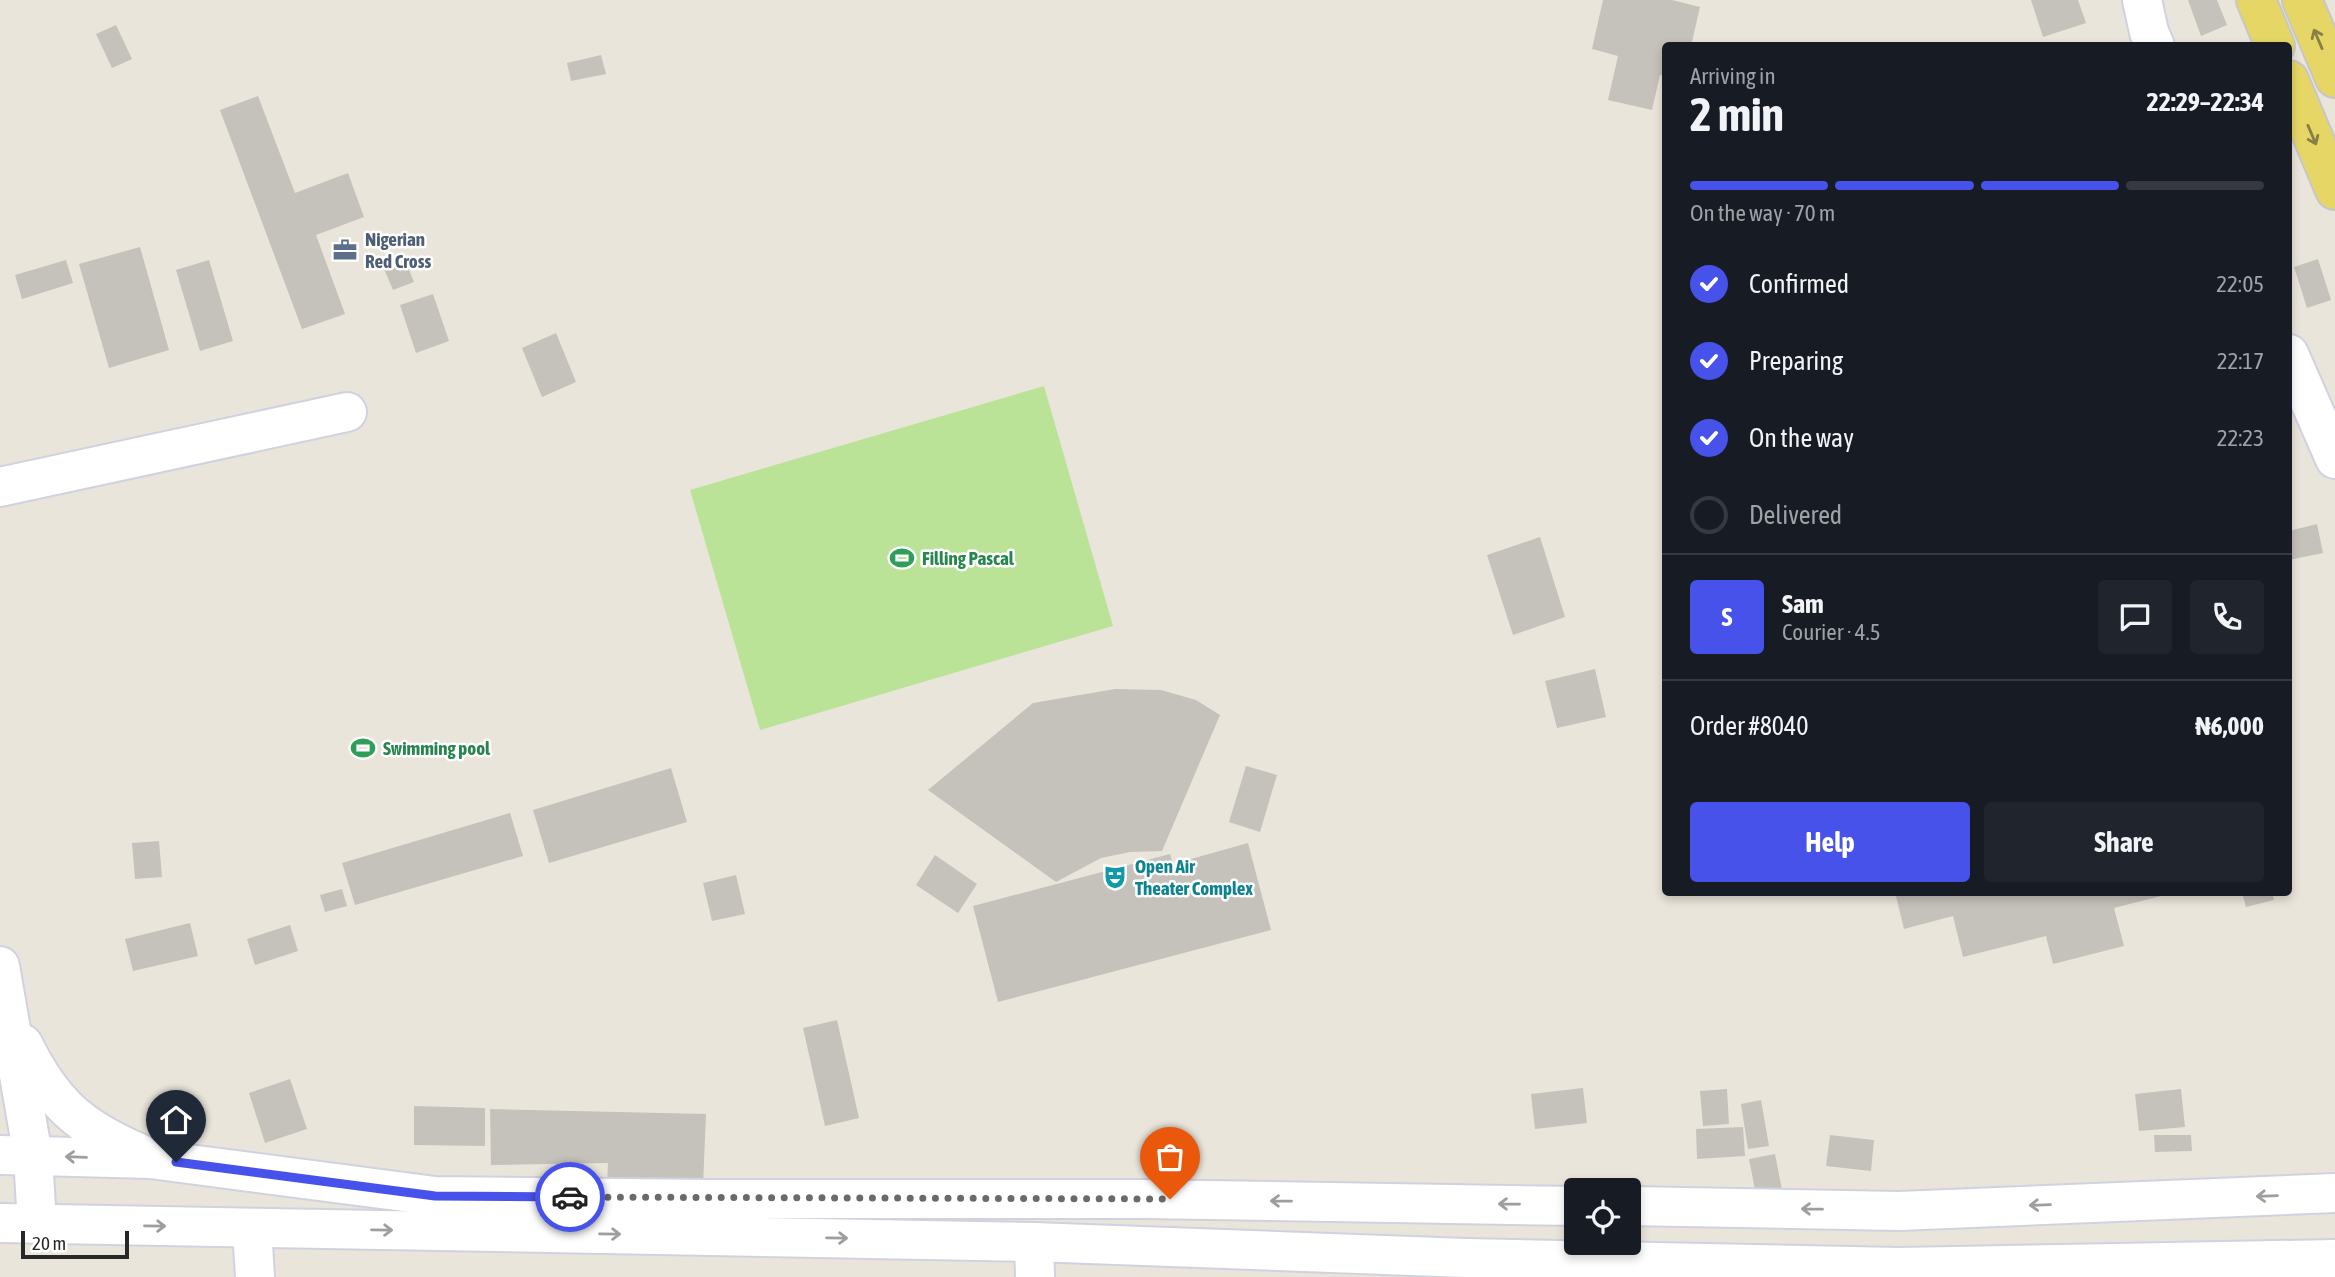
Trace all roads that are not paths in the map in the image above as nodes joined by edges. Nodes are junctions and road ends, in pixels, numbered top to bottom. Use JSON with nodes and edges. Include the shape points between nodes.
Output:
{"nodes":[{"id":1,"x":2142,"y":0,"type":"edge"},
{"id":2,"x":2256,"y":0,"type":"edge"},
{"id":3,"x":2302,"y":0,"type":"edge"},
{"id":4,"x":2153,"y":42,"type":"edge"},
{"id":5,"x":2273,"y":42,"type":"edge"},
{"id":6,"x":2335,"y":78,"type":"edge"},
{"id":7,"x":2292,"y":86,"type":"edge"},
{"id":8,"x":2335,"y":190,"type":"edge"},
{"id":9,"x":2292,"y":361,"type":"edge"},
{"id":10,"x":347,"y":412,"type":"dead end"},
{"id":11,"x":2335,"y":459,"type":"edge"},
{"id":12,"x":0,"y":487,"type":"edge"},
{"id":13,"x":0,"y":966,"type":"edge"},
{"id":14,"x":9,"y":1018,"type":"junction"},
{"id":15,"x":16,"y":1155,"type":"edge"},
{"id":16,"x":150,"y":1159,"type":"junction"},
{"id":17,"x":2335,"y":1193,"type":"edge"},
{"id":18,"x":1564,"y":1206,"type":"edge"},
{"id":19,"x":1641,"y":1206,"type":"edge"},
{"id":20,"x":1899,"y":1211,"type":"junction"},
{"id":21,"x":711,"y":1217,"type":"junction"},
{"id":22,"x":0,"y":1223,"type":"edge"},
{"id":23,"x":37,"y":1224,"type":"junction"},
{"id":24,"x":253,"y":1228,"type":"junction"},
{"id":25,"x":1034,"y":1259,"type":"edge"},
{"id":26,"x":2335,"y":1259,"type":"edge"},
{"id":27,"x":1431,"y":1266,"type":"edge"},
{"id":28,"x":2211,"y":1269,"type":"edge"},
{"id":29,"x":2126,"y":1270,"type":"edge"},
{"id":30,"x":1899,"y":1272,"type":"edge"},
{"id":31,"x":256,"y":1277,"type":"edge"}],
"edges":[{"from":1,"to":4,"type":"street"},
{"from":2,"to":5,"type":"main road"},
{"from":6,"to":3,"type":"main road","one_way":true},
{"from":7,"to":8,"type":"main road","one_way":true},
{"from":9,"to":11,"type":"street"},
{"from":10,"to":12,"type":"street"},
{"from":13,"to":14,"type":"street"},
{"from":14,"to":15,"type":"street"},
{"from":14,"to":16,"type":"street","via":[[46,1086],[68,1112]]},
{"from":16,"to":15,"type":"street","one_way":true},
{"from":15,"to":23,"type":"street"},
{"from":16,"to":21,"type":"street","via":[[435,1196]]},
{"from":17,"to":20,"type":"street","one_way":true},
{"from":18,"to":21,"type":"street","one_way":true,"via":[[1143,1199]]},
{"from":20,"to":19,"type":"street","one_way":true},
{"from":20,"to":30,"type":"street"},
{"from":24,"to":21,"type":"street","one_way":true},
{"from":21,"to":25,"type":"street","one_way":true},
{"from":22,"to":23,"type":"street"},
{"from":23,"to":24,"type":"street","one_way":true},
{"from":24,"to":31,"type":"street"},
{"from":25,"to":27,"type":"street"},
{"from":26,"to":28,"type":"street"},
{"from":27,"to":30,"type":"street"},
{"from":28,"to":29,"type":"street"},
{"from":29,"to":30,"type":"street"}]}
